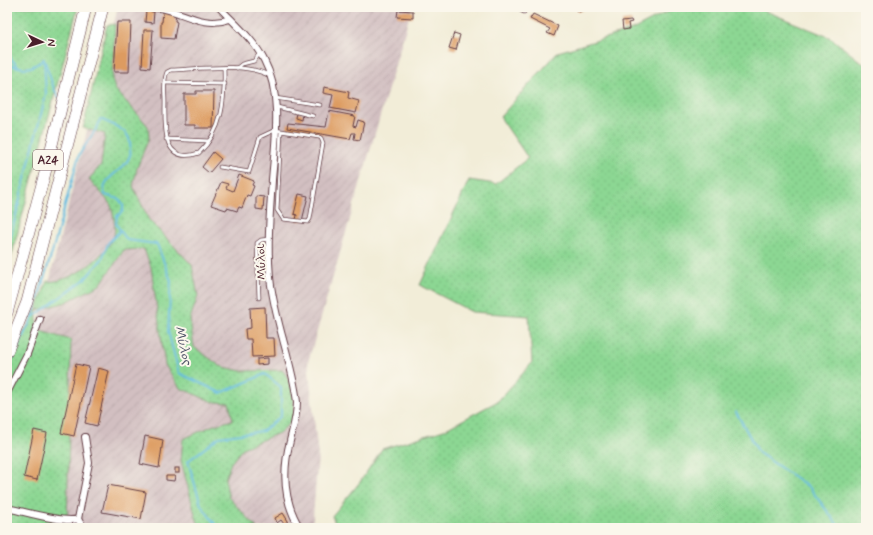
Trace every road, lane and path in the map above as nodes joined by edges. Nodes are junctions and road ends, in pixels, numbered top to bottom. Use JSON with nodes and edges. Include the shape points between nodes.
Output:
{"nodes":[{"id":1,"x":86,"y":7,"type":"edge"},
{"id":2,"x":103,"y":7,"type":"edge"},
{"id":3,"x":219,"y":7,"type":"edge"},
{"id":4,"x":514,"y":7,"type":"edge"},
{"id":5,"x":140,"y":8,"type":"dead end"},
{"id":6,"x":524,"y":12,"type":"dead end"},
{"id":7,"x":230,"y":19,"type":"junction"},
{"id":8,"x":260,"y":52,"type":"junction"},
{"id":9,"x":224,"y":68,"type":"junction"},
{"id":10,"x":237,"y":68,"type":"junction"},
{"id":11,"x":271,"y":77,"type":"junction"},
{"id":12,"x":165,"y":84,"type":"junction"},
{"id":13,"x":225,"y":84,"type":"junction"},
{"id":14,"x":275,"y":98,"type":"junction"},
{"id":15,"x":320,"y":105,"type":"dead end"},
{"id":16,"x":275,"y":107,"type":"junction"},
{"id":17,"x":313,"y":116,"type":"dead end"},
{"id":18,"x":278,"y":130,"type":"junction"},
{"id":19,"x":166,"y":139,"type":"junction"},
{"id":20,"x":209,"y":140,"type":"junction"},
{"id":21,"x":220,"y":167,"type":"dead end"},
{"id":22,"x":270,"y":239,"type":"junction"},
{"id":23,"x":259,"y":298,"type":"dead end"},
{"id":24,"x":7,"y":313,"type":"edge"},
{"id":25,"x":40,"y":319,"type":"dead end"},
{"id":26,"x":7,"y":352,"type":"edge"},
{"id":27,"x":7,"y":393,"type":"edge"},
{"id":28,"x":85,"y":437,"type":"dead end"},
{"id":29,"x":7,"y":508,"type":"edge"},
{"id":30,"x":78,"y":519,"type":"junction"},
{"id":31,"x":83,"y":528,"type":"edge"},
{"id":32,"x":300,"y":528,"type":"edge"}],
"edges":[{"from":1,"to":24,"type":"highway","number":"Α24"},
{"from":2,"to":26,"type":"highway","number":"Α24","via":[[27,302]]},
{"from":3,"to":7,"type":"street","name":"Μύλοι"},
{"from":4,"to":6,"type":"lane"},
{"from":5,"to":7,"type":"street","via":[[172,10],[207,23]]},
{"from":7,"to":8,"type":"street","name":"Μύλοι"},
{"from":8,"to":10,"type":"lane","via":[[254,61]]},
{"from":8,"to":11,"type":"street","name":"Μύλοι"},
{"from":9,"to":10,"type":"lane"},
{"from":9,"to":12,"type":"lane","via":[[168,70]]},
{"from":9,"to":13,"type":"lane"},
{"from":10,"to":11,"type":"lane","via":[[257,71]]},
{"from":11,"to":14,"type":"street","name":"Μύλοι"},
{"from":12,"to":13,"type":"lane"},
{"from":12,"to":19,"type":"lane"},
{"from":13,"to":20,"type":"lane","via":[[216,131]]},
{"from":14,"to":15,"type":"lane"},
{"from":14,"to":16,"type":"street","name":"Μύλοι"},
{"from":16,"to":17,"type":"lane"},
{"from":16,"to":18,"type":"street","name":"Μύλοι"},
{"from":18,"to":18,"type":"lane","via":[[319,137],[323,141],[310,219],[306,223],[283,219],[277,210]]},
{"from":18,"to":21,"type":"lane","via":[[260,138],[249,172]]},
{"from":18,"to":22,"type":"street","name":"Μύλοι"},
{"from":19,"to":20,"type":"lane"},
{"from":19,"to":20,"type":"lane","via":[[172,150],[184,155],[199,153]]},
{"from":22,"to":23,"type":"lane","via":[[257,243]]},
{"from":22,"to":32,"type":"street","name":"Μύλοι","via":[[272,290],[297,402],[286,462],[285,487],[289,510]]},
{"from":25,"to":27,"type":"street","via":[[27,354]]},
{"from":28,"to":30,"type":"street","via":[[89,463]]},
{"from":29,"to":30,"type":"street","via":[[60,519]]},
{"from":30,"to":31,"type":"street"}]}
